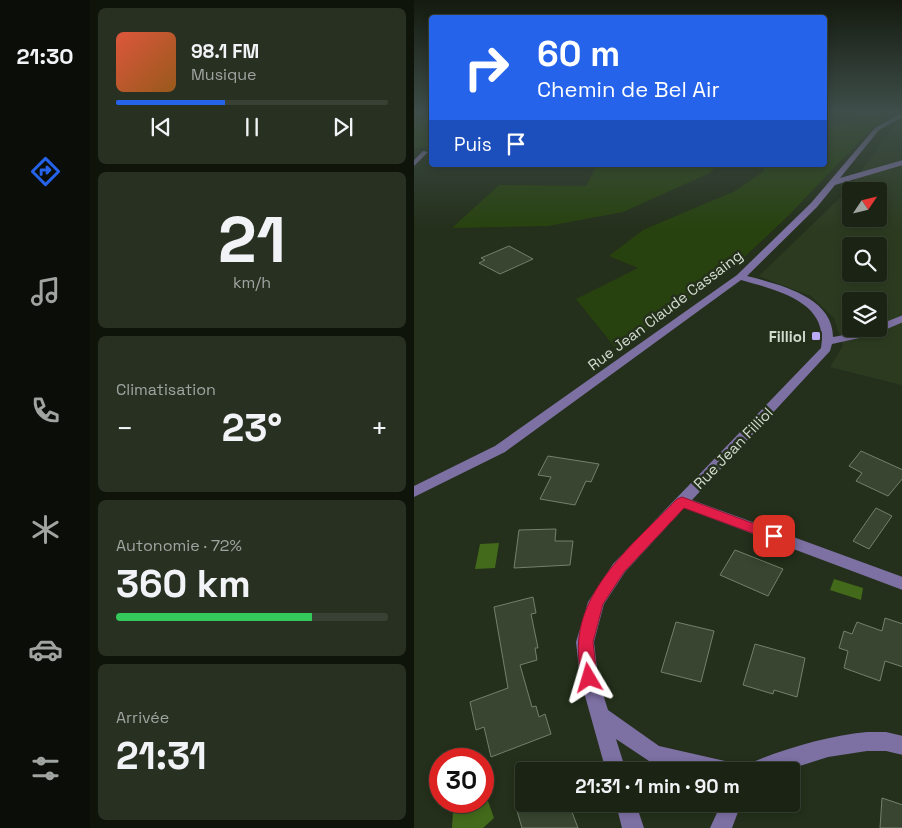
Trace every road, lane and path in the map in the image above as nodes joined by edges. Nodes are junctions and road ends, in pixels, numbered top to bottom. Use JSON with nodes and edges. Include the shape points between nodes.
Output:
{"nodes":[{"id":1,"x":428,"y":151,"type":"edge"},
{"id":2,"x":859,"y":151,"type":"edge"},
{"id":3,"x":414,"y":152,"type":"edge"},
{"id":4,"x":902,"y":162,"type":"edge"},
{"id":5,"x":414,"y":164,"type":"edge"},
{"id":6,"x":832,"y":183,"type":"junction"},
{"id":7,"x":740,"y":276,"type":"junction"},
{"id":8,"x":902,"y":318,"type":"edge"},
{"id":9,"x":827,"y":342,"type":"junction"},
{"id":10,"x":414,"y":492,"type":"edge"},
{"id":11,"x":682,"y":502,"type":"junction"},
{"id":12,"x":902,"y":584,"type":"edge"},
{"id":13,"x":599,"y":716,"type":"junction"},
{"id":14,"x":902,"y":746,"type":"edge"},
{"id":15,"x":613,"y":762,"type":"edge"},
{"id":16,"x":686,"y":762,"type":"edge"},
{"id":17,"x":783,"y":762,"type":"edge"},
{"id":18,"x":628,"y":812,"type":"edge"},
{"id":19,"x":728,"y":812,"type":"edge"},
{"id":20,"x":633,"y":828,"type":"edge"},
{"id":21,"x":721,"y":828,"type":"edge"}],
"edges":[{"from":1,"to":3,"type":"street"},
{"from":1,"to":5,"type":"street"},
{"from":2,"to":6,"type":"street","name":"Rue Jean Claude Cassaing"},
{"from":4,"to":6,"type":"street"},
{"from":6,"to":7,"type":"street","name":"Rue Jean Claude Cassaing"},
{"from":7,"to":9,"type":"street","via":[[775,287],[808,303],[828,330]]},
{"from":7,"to":10,"type":"street","name":"Rue Jean Claude Cassaing","via":[[500,449]]},
{"from":8,"to":9,"type":"street","via":[[869,333]]},
{"from":9,"to":11,"type":"street","name":"Rue Jean Filliol","via":[[826,349],[811,368]]},
{"from":11,"to":12,"type":"street"},
{"from":11,"to":13,"type":"street","name":"Rue Jean Filliol","via":[[619,568],[596,602],[585,642],[589,678]]},
{"from":13,"to":15,"type":"street","name":"Rue Jean Filliol"},
{"from":13,"to":16,"type":"street","via":[[655,755]]},
{"from":14,"to":17,"type":"street","via":[[893,742],[842,743]]},
{"from":18,"to":20,"type":"street"},
{"from":19,"to":21,"type":"street"}]}
